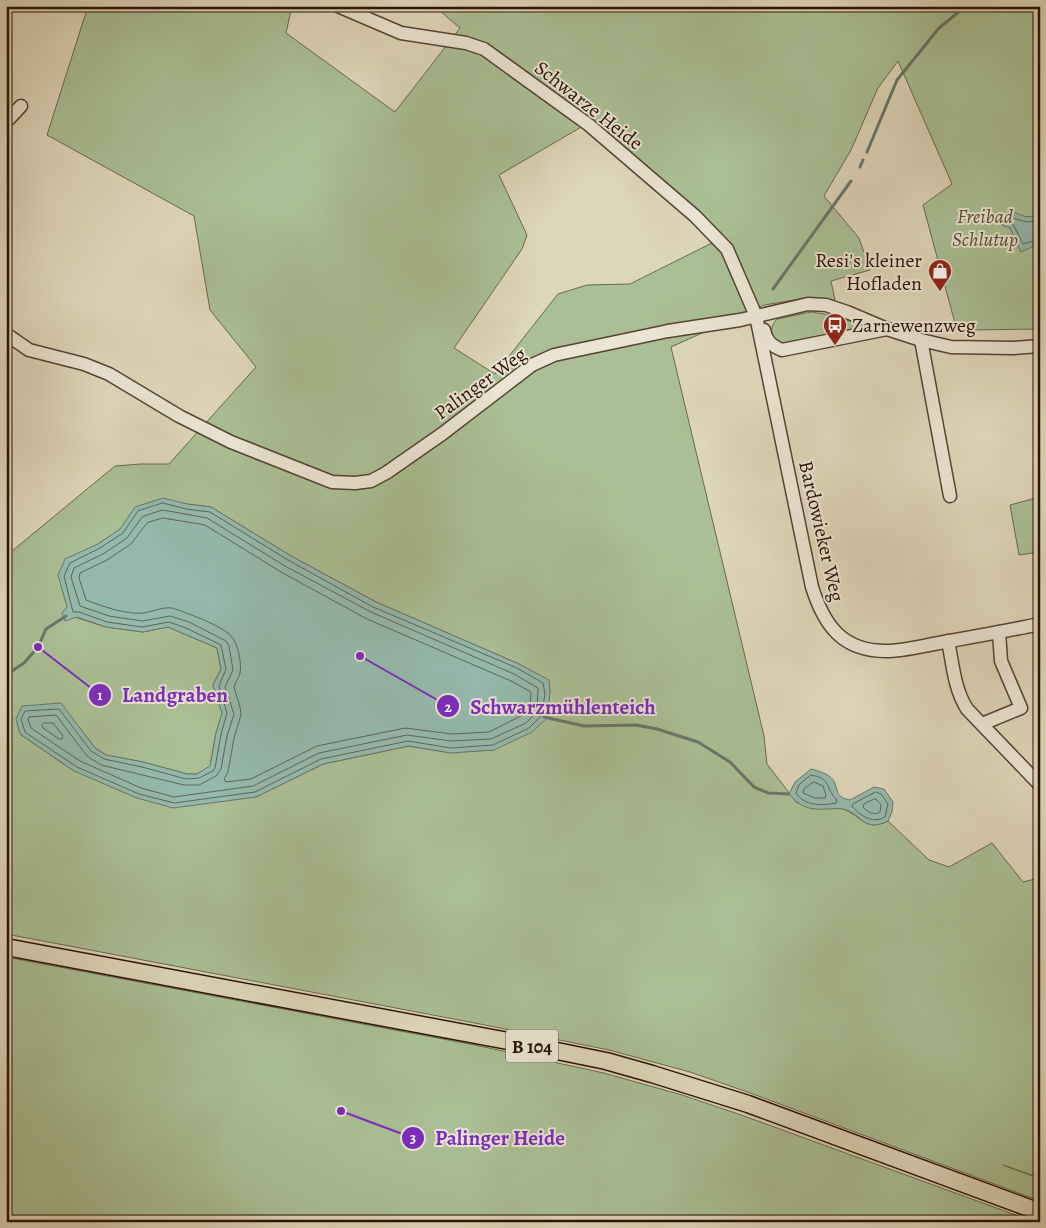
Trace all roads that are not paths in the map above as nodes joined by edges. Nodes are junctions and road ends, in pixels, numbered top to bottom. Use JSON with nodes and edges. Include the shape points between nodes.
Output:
{"nodes":[{"id":1,"x":338,"y":6,"type":"edge"},
{"id":2,"x":21,"y":106,"type":"dead end"},
{"id":3,"x":6,"y":122,"type":"edge"},
{"id":4,"x":780,"y":310,"type":"junction"},
{"id":5,"x":756,"y":316,"type":"junction"},
{"id":6,"x":887,"y":329,"type":"junction"},
{"id":7,"x":6,"y":334,"type":"edge"},
{"id":8,"x":921,"y":340,"type":"junction"},
{"id":9,"x":1040,"y":346,"type":"edge"},
{"id":10,"x":950,"y":496,"type":"dead end"},
{"id":11,"x":1040,"y":624,"type":"edge"},
{"id":12,"x":999,"y":632,"type":"junction"},
{"id":13,"x":948,"y":642,"type":"junction"},
{"id":14,"x":982,"y":724,"type":"junction"},
{"id":15,"x":1040,"y":785,"type":"edge"},
{"id":16,"x":6,"y":947,"type":"edge"},
{"id":17,"x":1040,"y":1212,"type":"edge"}],
"edges":[{"from":1,"to":5,"type":"street","name":"Schwarze Heide","via":[[401,33],[484,49],[581,119],[694,216],[726,249]]},
{"from":2,"to":3,"type":"street"},
{"from":4,"to":5,"type":"street","name":"Palinger Weg"},
{"from":4,"to":6,"type":"street","name":"Palinger Weg","via":[[808,304],[826,305]]},
{"from":4,"to":6,"type":"street","via":[[768,317],[764,331],[770,343],[782,350]]},
{"from":5,"to":7,"type":"street","name":"Palinger Weg","via":[[554,355],[532,365],[386,473],[355,483],[332,482],[231,442],[179,416],[109,374],[29,350]]},
{"from":5,"to":13,"type":"street","name":"Bardowieker Weg","via":[[812,587],[824,619],[843,638],[864,648],[886,651]]},
{"from":6,"to":8,"type":"street","name":"Palinger Weg"},
{"from":8,"to":9,"type":"street","name":"Palinger Weg","via":[[951,347]]},
{"from":8,"to":10,"type":"street"},
{"from":11,"to":12,"type":"street","name":"Bardowieker Weg"},
{"from":12,"to":13,"type":"street","name":"Bardowieker Weg"},
{"from":12,"to":14,"type":"street","via":[[1001,660],[1021,708]]},
{"from":13,"to":14,"type":"street","via":[[959,696]]},
{"from":14,"to":15,"type":"street"},
{"from":16,"to":17,"type":"main road","number":"B 104","via":[[513,1042],[634,1069],[748,1104]]}]}
